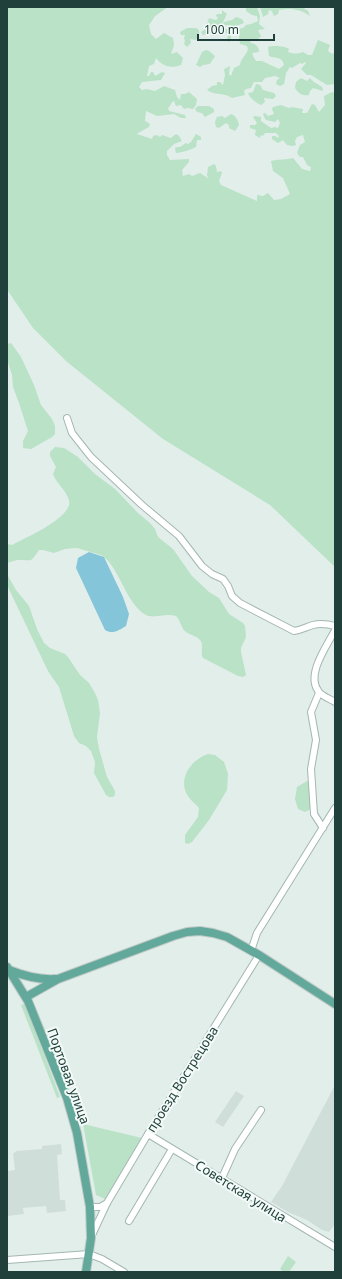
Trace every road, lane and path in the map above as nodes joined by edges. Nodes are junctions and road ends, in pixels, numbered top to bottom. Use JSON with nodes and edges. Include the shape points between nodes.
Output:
{"nodes":[{"id":1,"x":67,"y":418,"type":"dead end"},
{"id":2,"x":335,"y":626,"type":"edge"},
{"id":3,"x":335,"y":630,"type":"edge"},
{"id":4,"x":319,"y":693,"type":"junction"},
{"id":5,"x":335,"y":702,"type":"edge"},
{"id":6,"x":335,"y":808,"type":"edge"},
{"id":7,"x":323,"y":828,"type":"junction"},
{"id":8,"x":255,"y":953,"type":"junction"},
{"id":9,"x":7,"y":970,"type":"edge"},
{"id":10,"x":58,"y":979,"type":"junction"},
{"id":11,"x":45,"y":986,"type":"junction"},
{"id":12,"x":26,"y":997,"type":"junction"},
{"id":13,"x":335,"y":1004,"type":"edge"},
{"id":14,"x":37,"y":1023,"type":"junction"},
{"id":15,"x":261,"y":1110,"type":"dead end"},
{"id":16,"x":148,"y":1134,"type":"junction"},
{"id":17,"x":172,"y":1148,"type":"junction"},
{"id":18,"x":222,"y":1178,"type":"junction"},
{"id":19,"x":107,"y":1203,"type":"junction"},
{"id":20,"x":90,"y":1207,"type":"junction"},
{"id":21,"x":129,"y":1221,"type":"dead end"},
{"id":22,"x":91,"y":1238,"type":"junction"},
{"id":23,"x":335,"y":1247,"type":"edge"},
{"id":24,"x":89,"y":1254,"type":"junction"},
{"id":25,"x":7,"y":1260,"type":"edge"},
{"id":26,"x":86,"y":1272,"type":"edge"},
{"id":27,"x":124,"y":1272,"type":"edge"}],
"edges":[{"from":1,"to":2,"type":"street","via":[[72,432],[91,457],[179,536],[202,566],[223,579],[232,596],[240,603],[294,631],[315,625]]},
{"from":3,"to":4,"type":"street","via":[[316,667],[314,676]]},
{"from":4,"to":5,"type":"street"},
{"from":4,"to":7,"type":"street","via":[[311,712],[316,740],[311,769],[314,814]]},
{"from":6,"to":7,"type":"street","name":"проезд Вострецова"},
{"from":7,"to":8,"type":"street","name":"проезд Вострецова","via":[[257,934]]},
{"from":8,"to":10,"type":"main road","via":[[220,934],[187,932]]},
{"from":8,"to":13,"type":"main road"},
{"from":8,"to":16,"type":"street","name":"проезд Вострецова"},
{"from":9,"to":10,"type":"main road","via":[[32,978]]},
{"from":9,"to":12,"type":"main road","name":"Портовая улица"},
{"from":10,"to":11,"type":"main road"},
{"from":11,"to":12,"type":"main road"},
{"from":11,"to":14,"type":"main road","via":[[35,998]]},
{"from":12,"to":14,"type":"main road","name":"Портовая улица"},
{"from":14,"to":20,"type":"main road","name":"Портовая улица","via":[[72,1112]]},
{"from":15,"to":18,"type":"street","via":[[235,1149]]},
{"from":16,"to":17,"type":"street","name":"Советская улица"},
{"from":16,"to":19,"type":"street","name":"проезд Вострецова"},
{"from":17,"to":18,"type":"street","name":"Советская улица"},
{"from":17,"to":21,"type":"street"},
{"from":18,"to":23,"type":"street","name":"Советская улица"},
{"from":19,"to":20,"type":"street","via":[[100,1207]]},
{"from":19,"to":22,"type":"street","name":"проезд Вострецова"},
{"from":20,"to":22,"type":"main road","name":"Портовая улица"},
{"from":22,"to":24,"type":"main road","name":"Портовая улица"},
{"from":24,"to":25,"type":"street"},
{"from":24,"to":26,"type":"main road","name":"Портовая улица"},
{"from":24,"to":27,"type":"street"}]}
